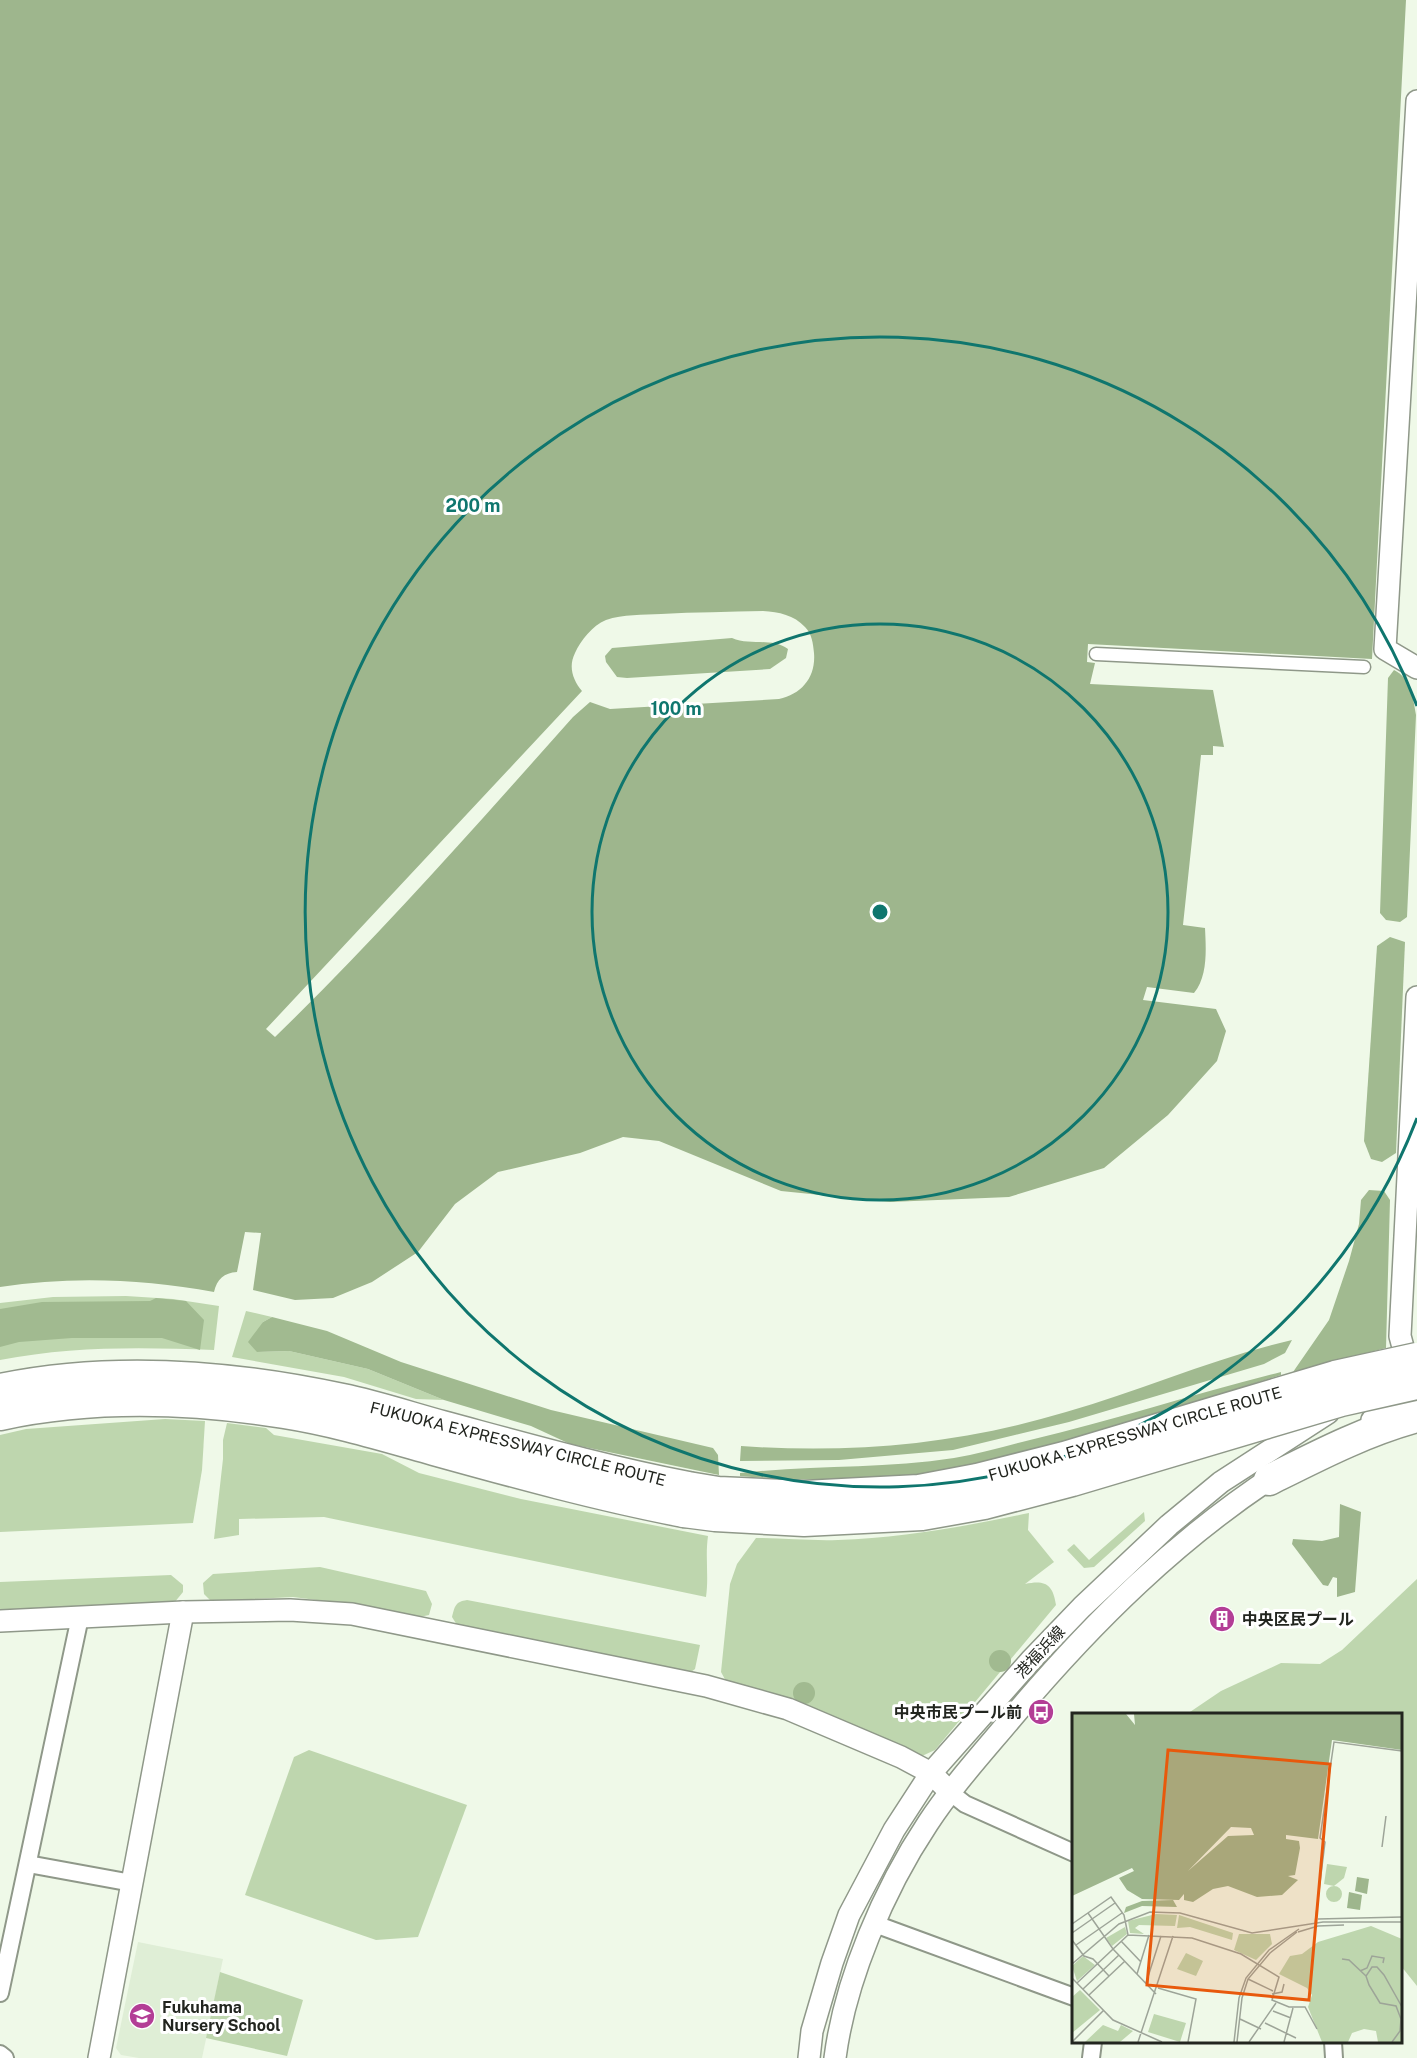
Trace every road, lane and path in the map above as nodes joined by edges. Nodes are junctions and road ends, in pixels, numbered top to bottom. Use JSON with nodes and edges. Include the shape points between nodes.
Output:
{"nodes":[{"id":1,"x":1417,"y":100,"type":"edge"},
{"id":2,"x":1096,"y":654,"type":"dead end"},
{"id":3,"x":1364,"y":667,"type":"dead end"},
{"id":4,"x":1417,"y":668,"type":"edge"},
{"id":5,"x":1417,"y":997,"type":"edge"},
{"id":6,"x":1416,"y":1384,"type":"edge"},
{"id":7,"x":123,"y":1388,"type":"junction"},
{"id":8,"x":0,"y":1389,"type":"edge"},
{"id":9,"x":0,"y":1414,"type":"edge"},
{"id":10,"x":1269,"y":1480,"type":"joint"},
{"id":11,"x":183,"y":1612,"type":"junction"},
{"id":12,"x":80,"y":1617,"type":"junction"},
{"id":13,"x":0,"y":1621,"type":"edge"},
{"id":14,"x":931,"y":1773,"type":"junction"},
{"id":15,"x":951,"y":1793,"type":"junction"},
{"id":16,"x":1072,"y":1852,"type":"edge"},
{"id":17,"x":28,"y":1864,"type":"junction"},
{"id":18,"x":132,"y":1883,"type":"junction"},
{"id":19,"x":874,"y":1924,"type":"junction"},
{"id":20,"x":0,"y":1993,"type":"edge"},
{"id":21,"x":1072,"y":1997,"type":"edge"},
{"id":22,"x":1093,"y":2043,"type":"edge"},
{"id":23,"x":1333,"y":2043,"type":"edge"},
{"id":24,"x":0,"y":2054,"type":"edge"},
{"id":25,"x":5,"y":2058,"type":"edge"},
{"id":26,"x":99,"y":2058,"type":"edge"},
{"id":27,"x":809,"y":2058,"type":"edge"},
{"id":28,"x":835,"y":2058,"type":"edge"},
{"id":29,"x":1090,"y":2058,"type":"edge"},
{"id":30,"x":1334,"y":2058,"type":"edge"}],
"edges":[{"from":1,"to":4,"type":"street","via":[[1385,649]]},
{"from":2,"to":3,"type":"street"},
{"from":5,"to":6,"type":"street","via":[[1400,1336]]},
{"from":6,"to":7,"type":"highway","name":"FUKUOKA EXPRESSWAY CIRCLE ROUTE","bridge":true,"via":[[1335,1376],[1064,1457],[919,1490],[804,1496],[718,1492],[686,1499],[574,1462],[340,1412],[232,1381],[173,1376]]},
{"from":6,"to":10,"type":"highway","via":[[1389,1424]]},
{"from":6,"to":14,"type":"street","name":"港福浜線","via":[[1337,1406],[1221,1482],[1082,1607]]},
{"from":7,"to":8,"type":"highway","name":"FUKUOKA EXPRESSWAY CIRCLE ROUTE","via":[[68,1379]]},
{"from":7,"to":9,"type":"highway","name":"FUKUOKA EXPRESSWAY CIRCLE ROUTE","via":[[71,1404]]},
{"from":10,"to":15,"type":"street","name":"港福浜線","via":[[1184,1541],[1116,1604],[1044,1681]]},
{"from":11,"to":12,"type":"street"},
{"from":11,"to":14,"type":"street","via":[[290,1610],[352,1614],[706,1686],[788,1709]]},
{"from":11,"to":18,"type":"street"},
{"from":12,"to":13,"type":"street"},
{"from":12,"to":17,"type":"street"},
{"from":14,"to":15,"type":"street"},
{"from":14,"to":27,"type":"street","name":"港福浜線","via":[[894,1830],[849,1915],[812,2031]]},
{"from":15,"to":16,"type":"street","via":[[965,1804]]},
{"from":15,"to":19,"type":"street","name":"港福浜線","via":[[903,1863]]},
{"from":17,"to":18,"type":"street"},
{"from":17,"to":20,"type":"street"},
{"from":18,"to":26,"type":"street"},
{"from":19,"to":21,"type":"street"},
{"from":19,"to":28,"type":"street","name":"港福浜線","via":[[839,2024]]},
{"from":22,"to":29,"type":"street"},
{"from":23,"to":30,"type":"street"},
{"from":24,"to":25,"type":"street"}]}
